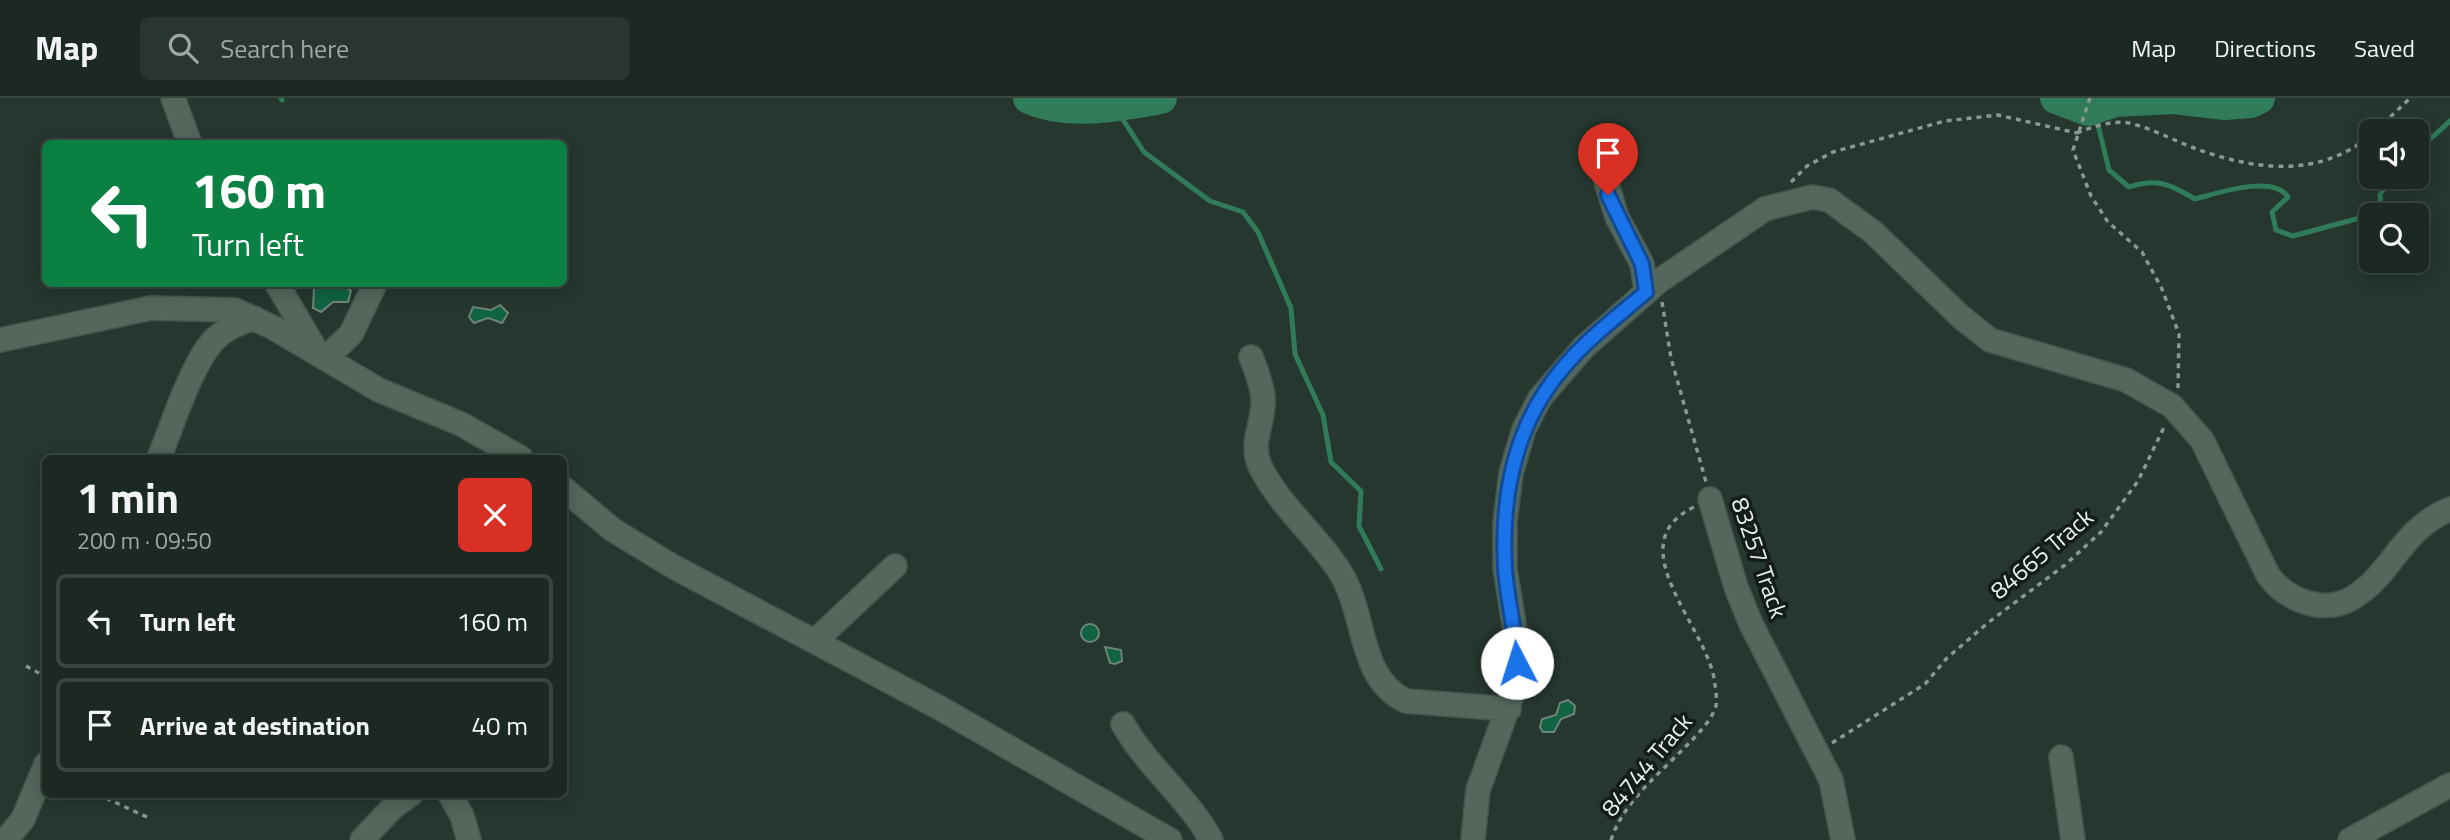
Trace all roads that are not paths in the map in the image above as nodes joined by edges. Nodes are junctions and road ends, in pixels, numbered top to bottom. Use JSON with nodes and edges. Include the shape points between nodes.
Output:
{"nodes":[{"id":1,"x":173,"y":98,"type":"edge"},
{"id":2,"x":189,"y":140,"type":"edge"},
{"id":3,"x":1599,"y":159,"type":"dead end"},
{"id":4,"x":1652,"y":286,"type":"junction"},
{"id":5,"x":279,"y":287,"type":"edge"},
{"id":6,"x":374,"y":287,"type":"edge"},
{"id":7,"x":254,"y":318,"type":"junction"},
{"id":8,"x":0,"y":340,"type":"edge"},
{"id":9,"x":321,"y":355,"type":"junction"},
{"id":10,"x":1251,"y":357,"type":"dead end"},
{"id":11,"x":160,"y":455,"type":"edge"},
{"id":12,"x":516,"y":455,"type":"edge"},
{"id":13,"x":567,"y":491,"type":"edge"},
{"id":14,"x":1710,"y":499,"type":"road end"},
{"id":15,"x":2450,"y":509,"type":"edge"},
{"id":16,"x":895,"y":566,"type":"dead end"},
{"id":17,"x":814,"y":641,"type":"junction"},
{"id":18,"x":1508,"y":709,"type":"junction"},
{"id":19,"x":1123,"y":724,"type":"dead end"},
{"id":20,"x":2060,"y":757,"type":"dead end"},
{"id":21,"x":42,"y":774,"type":"edge"},
{"id":22,"x":2450,"y":785,"type":"edge"},
{"id":23,"x":406,"y":798,"type":"edge"},
{"id":24,"x":452,"y":798,"type":"edge"},
{"id":25,"x":6,"y":840,"type":"edge"},
{"id":26,"x":362,"y":840,"type":"edge"},
{"id":27,"x":469,"y":840,"type":"edge"},
{"id":28,"x":1170,"y":840,"type":"edge"},
{"id":29,"x":1211,"y":840,"type":"edge"},
{"id":30,"x":1473,"y":840,"type":"edge"},
{"id":31,"x":1843,"y":840,"type":"edge"},
{"id":32,"x":2073,"y":840,"type":"edge"},
{"id":33,"x":2350,"y":840,"type":"edge"}],
"edges":[{"from":1,"to":2,"type":"street"},
{"from":3,"to":4,"type":"street","via":[[1617,218]]},
{"from":4,"to":15,"type":"street","via":[[1765,209],[1812,197],[1829,200],[1873,232],[1990,340],[2126,380],[2172,406],[2202,440],[2268,575],[2293,600],[2324,604],[2352,599],[2407,537]]},
{"from":4,"to":18,"type":"street","via":[[1563,367],[1524,429],[1510,473],[1505,522],[1505,568],[1517,663]]},
{"from":5,"to":9,"type":"street"},
{"from":6,"to":9,"type":"street","via":[[351,334]]},
{"from":7,"to":8,"type":"street","via":[[235,310],[151,308]]},
{"from":7,"to":9,"type":"street"},
{"from":7,"to":11,"type":"street","via":[[233,326],[203,354]]},
{"from":9,"to":12,"type":"street","via":[[379,390],[461,424]]},
{"from":10,"to":18,"type":"street","via":[[1264,399],[1256,451],[1260,466],[1343,577],[1379,682],[1406,701]]},
{"from":13,"to":17,"type":"street","via":[[638,546]]},
{"from":14,"to":31,"type":"street","name":"83257 Track","via":[[1751,624],[1831,780]]},
{"from":16,"to":17,"type":"street"},
{"from":17,"to":28,"type":"street"},
{"from":18,"to":30,"type":"street","via":[[1478,790]]},
{"from":19,"to":29,"type":"street","via":[[1137,750],[1194,813]]},
{"from":20,"to":32,"type":"street"},
{"from":21,"to":25,"type":"street","via":[[23,819]]},
{"from":22,"to":33,"type":"street"},
{"from":23,"to":26,"type":"street"},
{"from":24,"to":27,"type":"street"}]}
